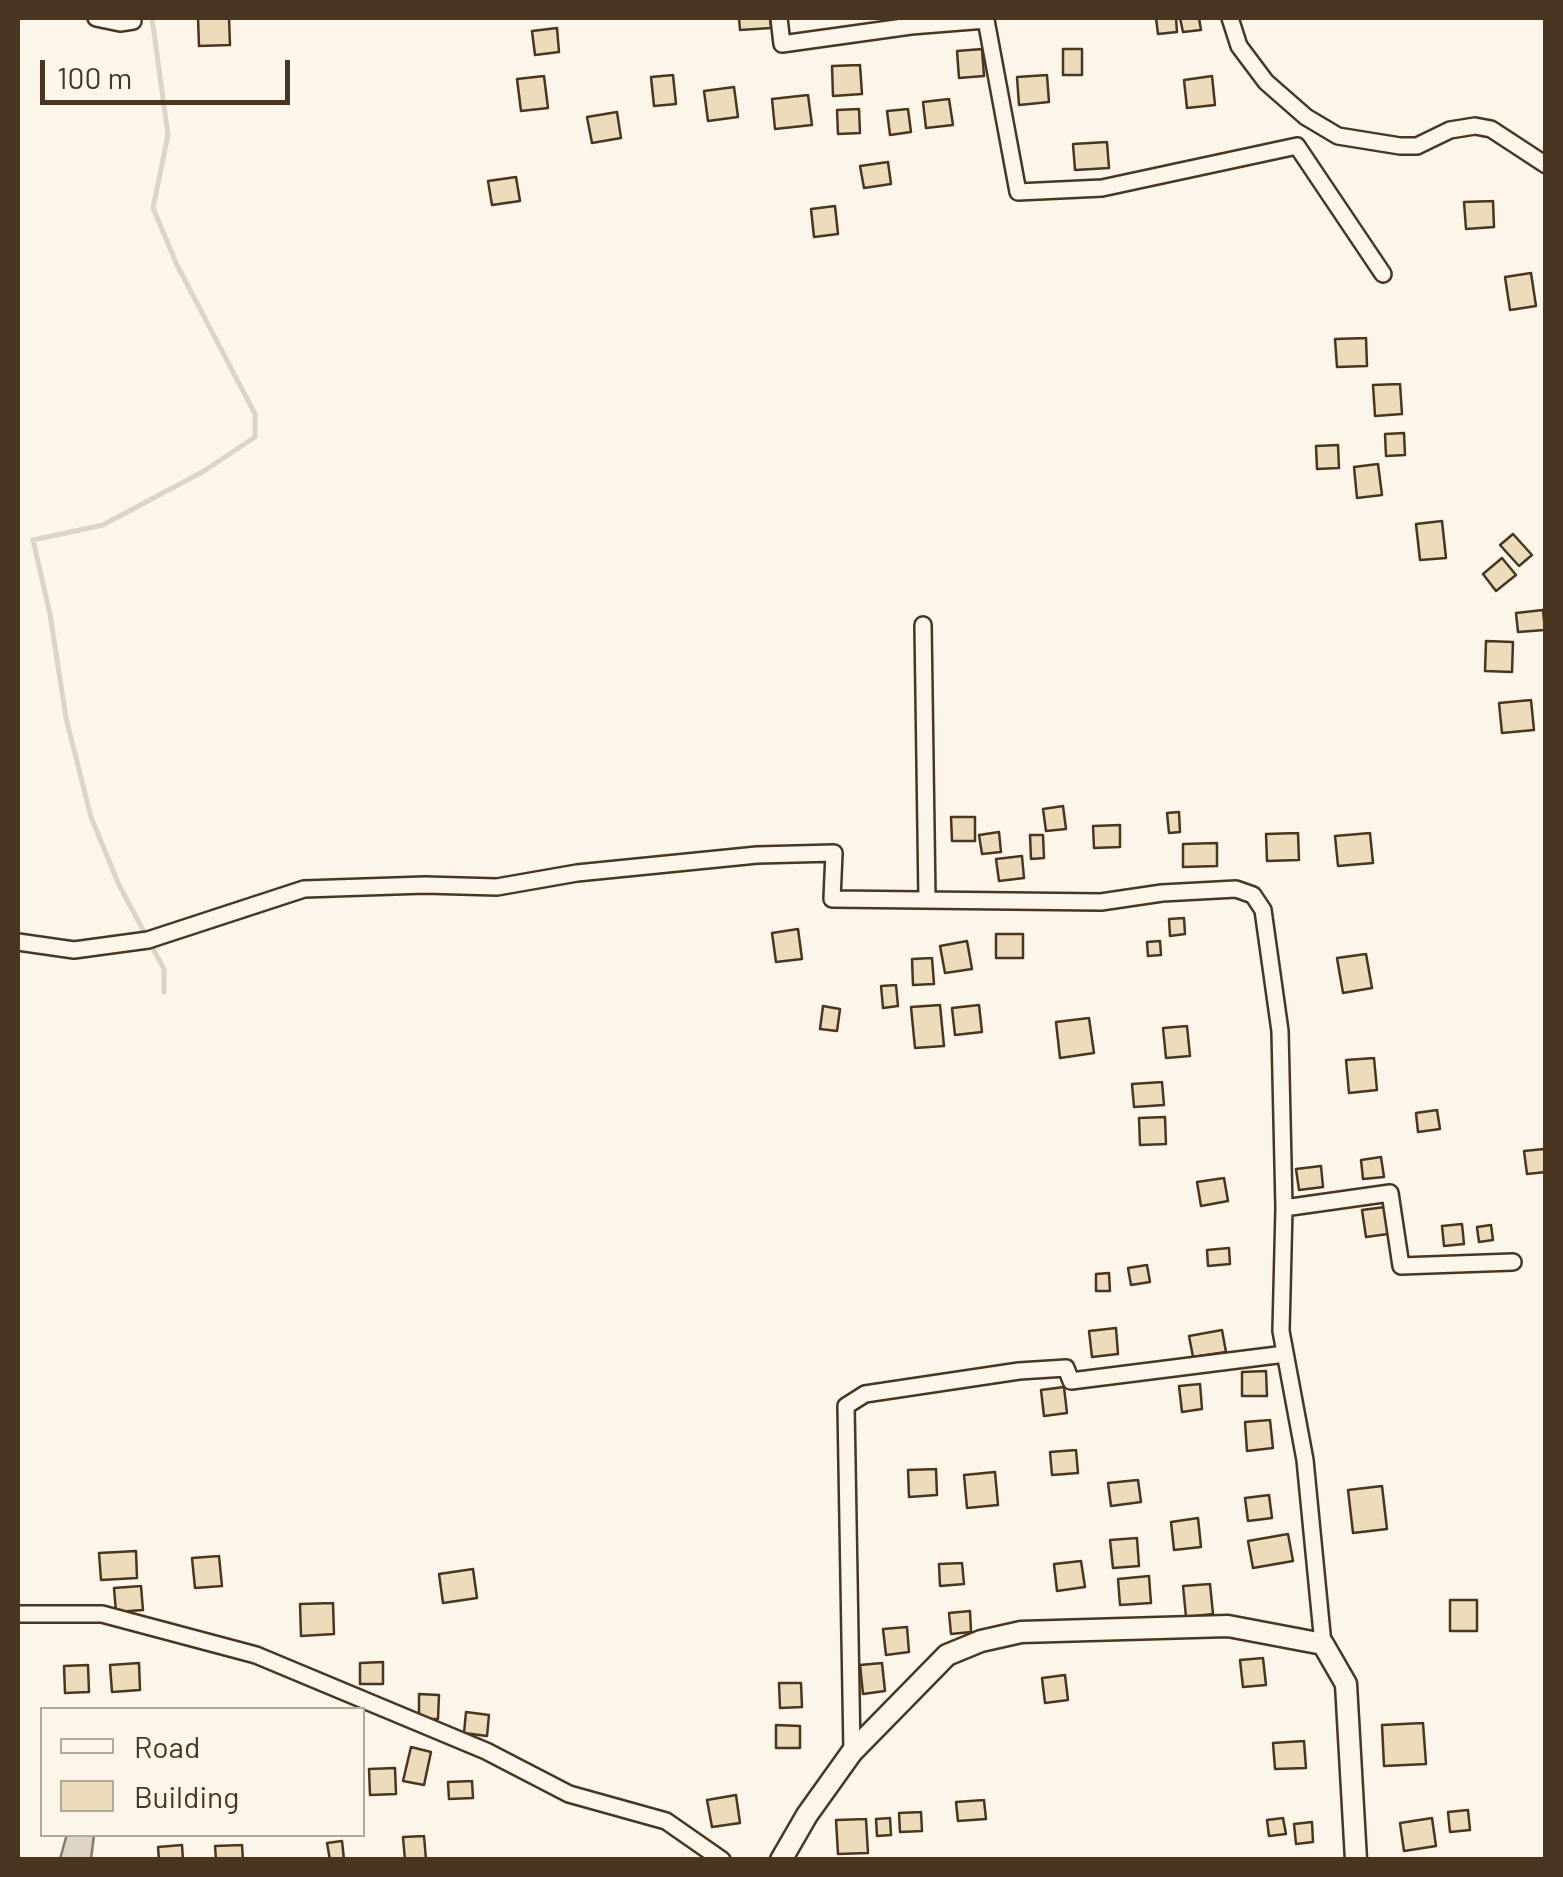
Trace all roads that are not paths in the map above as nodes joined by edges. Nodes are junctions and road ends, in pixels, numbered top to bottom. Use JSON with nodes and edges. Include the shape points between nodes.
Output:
{"nodes":[{"id":1,"x":96,"y":18,"type":"edge"},
{"id":2,"x":779,"y":18,"type":"edge"},
{"id":3,"x":1230,"y":18,"type":"edge"},
{"id":4,"x":133,"y":21,"type":"dead end"},
{"id":5,"x":1546,"y":165,"type":"edge"},
{"id":6,"x":1383,"y":274,"type":"dead end"},
{"id":7,"x":922,"y":625,"type":"dead end"},
{"id":8,"x":927,"y":899,"type":"junction"},
{"id":9,"x":18,"y":942,"type":"edge"},
{"id":10,"x":1284,"y":1208,"type":"junction"},
{"id":11,"x":1513,"y":1262,"type":"dead end"},
{"id":12,"x":1285,"y":1354,"type":"junction"},
{"id":13,"x":18,"y":1614,"type":"edge"},
{"id":14,"x":1322,"y":1644,"type":"junction"},
{"id":15,"x":852,"y":1752,"type":"junction"},
{"id":16,"x":722,"y":1860,"type":"edge"},
{"id":17,"x":781,"y":1860,"type":"edge"},
{"id":18,"x":1356,"y":1860,"type":"edge"}],
"edges":[{"from":1,"to":4,"type":"street"},
{"from":2,"to":6,"type":"street","via":[[782,44],[986,20],[1018,192],[1102,188],[1297,146]]},
{"from":3,"to":5,"type":"street","via":[[1239,46],[1266,82],[1338,136],[1417,146],[1475,126],[1491,129]]},
{"from":7,"to":8,"type":"street"},
{"from":8,"to":9,"type":"street","via":[[832,898],[834,853],[757,855],[497,887],[304,888],[148,940],[74,950]]},
{"from":8,"to":10,"type":"street","via":[[1101,902],[1236,890],[1253,895],[1263,910],[1280,1032]]},
{"from":10,"to":11,"type":"street","via":[[1390,1192],[1402,1266]]},
{"from":10,"to":12,"type":"street"},
{"from":12,"to":14,"type":"street","via":[[1304,1460]]},
{"from":12,"to":15,"type":"street","via":[[1071,1381],[1066,1368],[1019,1371],[864,1394],[846,1406]]},
{"from":13,"to":16,"type":"street","via":[[102,1614],[256,1655],[486,1751],[569,1794],[666,1822]]},
{"from":14,"to":15,"type":"main road","via":[[1228,1626],[1021,1632],[981,1641],[947,1655]]},
{"from":14,"to":18,"type":"main road","via":[[1346,1684]]},
{"from":15,"to":17,"type":"main road"}]}
